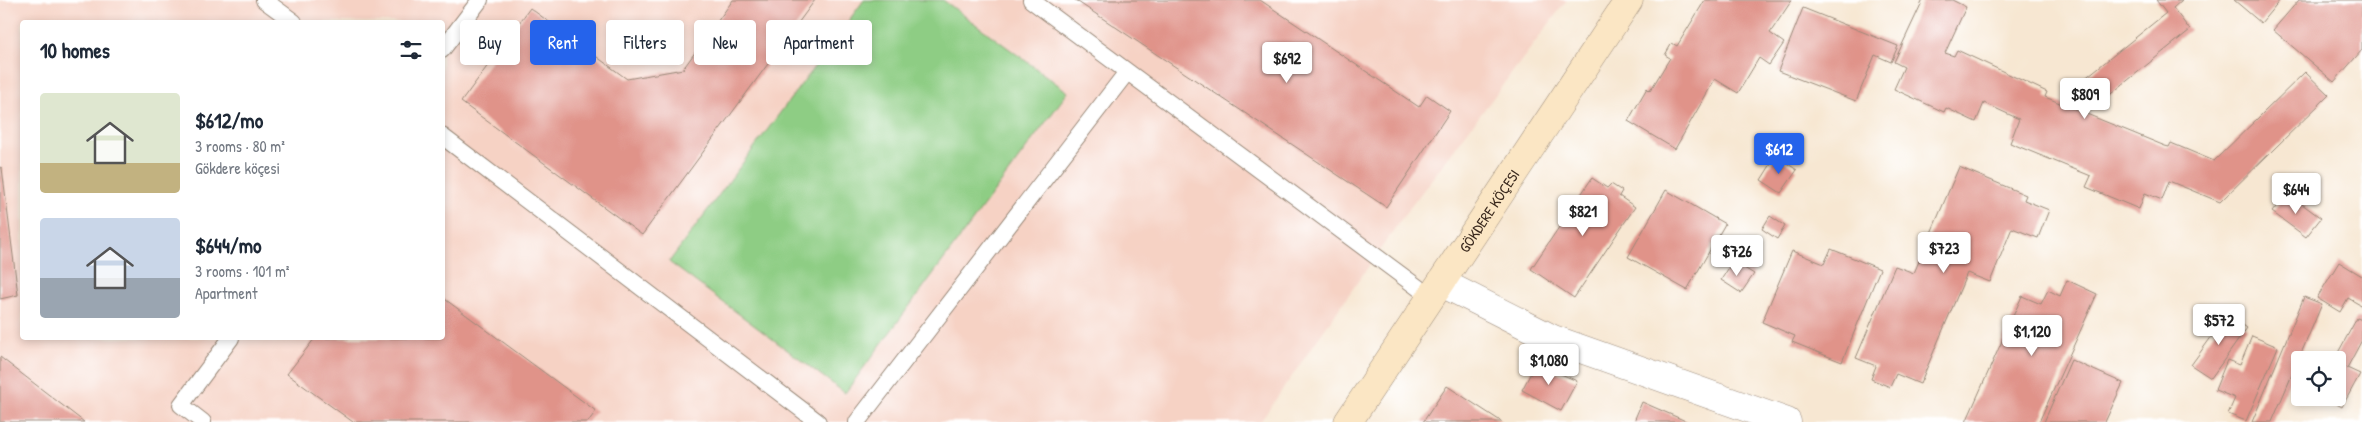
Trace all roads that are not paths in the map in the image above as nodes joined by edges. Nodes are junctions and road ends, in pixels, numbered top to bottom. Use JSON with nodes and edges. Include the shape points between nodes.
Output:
{"nodes":[{"id":1,"x":264,"y":0,"type":"edge"},
{"id":2,"x":480,"y":0,"type":"edge"},
{"id":3,"x":1030,"y":0,"type":"edge"},
{"id":4,"x":1629,"y":0,"type":"edge"},
{"id":5,"x":291,"y":20,"type":"edge"},
{"id":6,"x":445,"y":46,"type":"edge"},
{"id":7,"x":1127,"y":72,"type":"junction"},
{"id":8,"x":445,"y":138,"type":"edge"},
{"id":9,"x":1437,"y":290,"type":"junction"},
{"id":10,"x":230,"y":340,"type":"edge"},
{"id":11,"x":203,"y":422,"type":"edge"},
{"id":12,"x":818,"y":422,"type":"edge"},
{"id":13,"x":857,"y":422,"type":"edge"},
{"id":14,"x":1348,"y":422,"type":"edge"},
{"id":15,"x":1787,"y":422,"type":"edge"}],
"edges":[{"from":1,"to":5,"type":"lane"},
{"from":2,"to":6,"type":"lane"},
{"from":3,"to":7,"type":"lane"},
{"from":4,"to":9,"type":"street","name":"GÖKDERE KÖÇESI"},
{"from":7,"to":9,"type":"lane"},
{"from":7,"to":13,"type":"lane"},
{"from":8,"to":12,"type":"lane"},
{"from":9,"to":14,"type":"street","name":"GÖKDERE KÖÇESI"},
{"from":9,"to":15,"type":"street","via":[[1553,339]]},
{"from":10,"to":11,"type":"lane","via":[[181,405]]}]}
